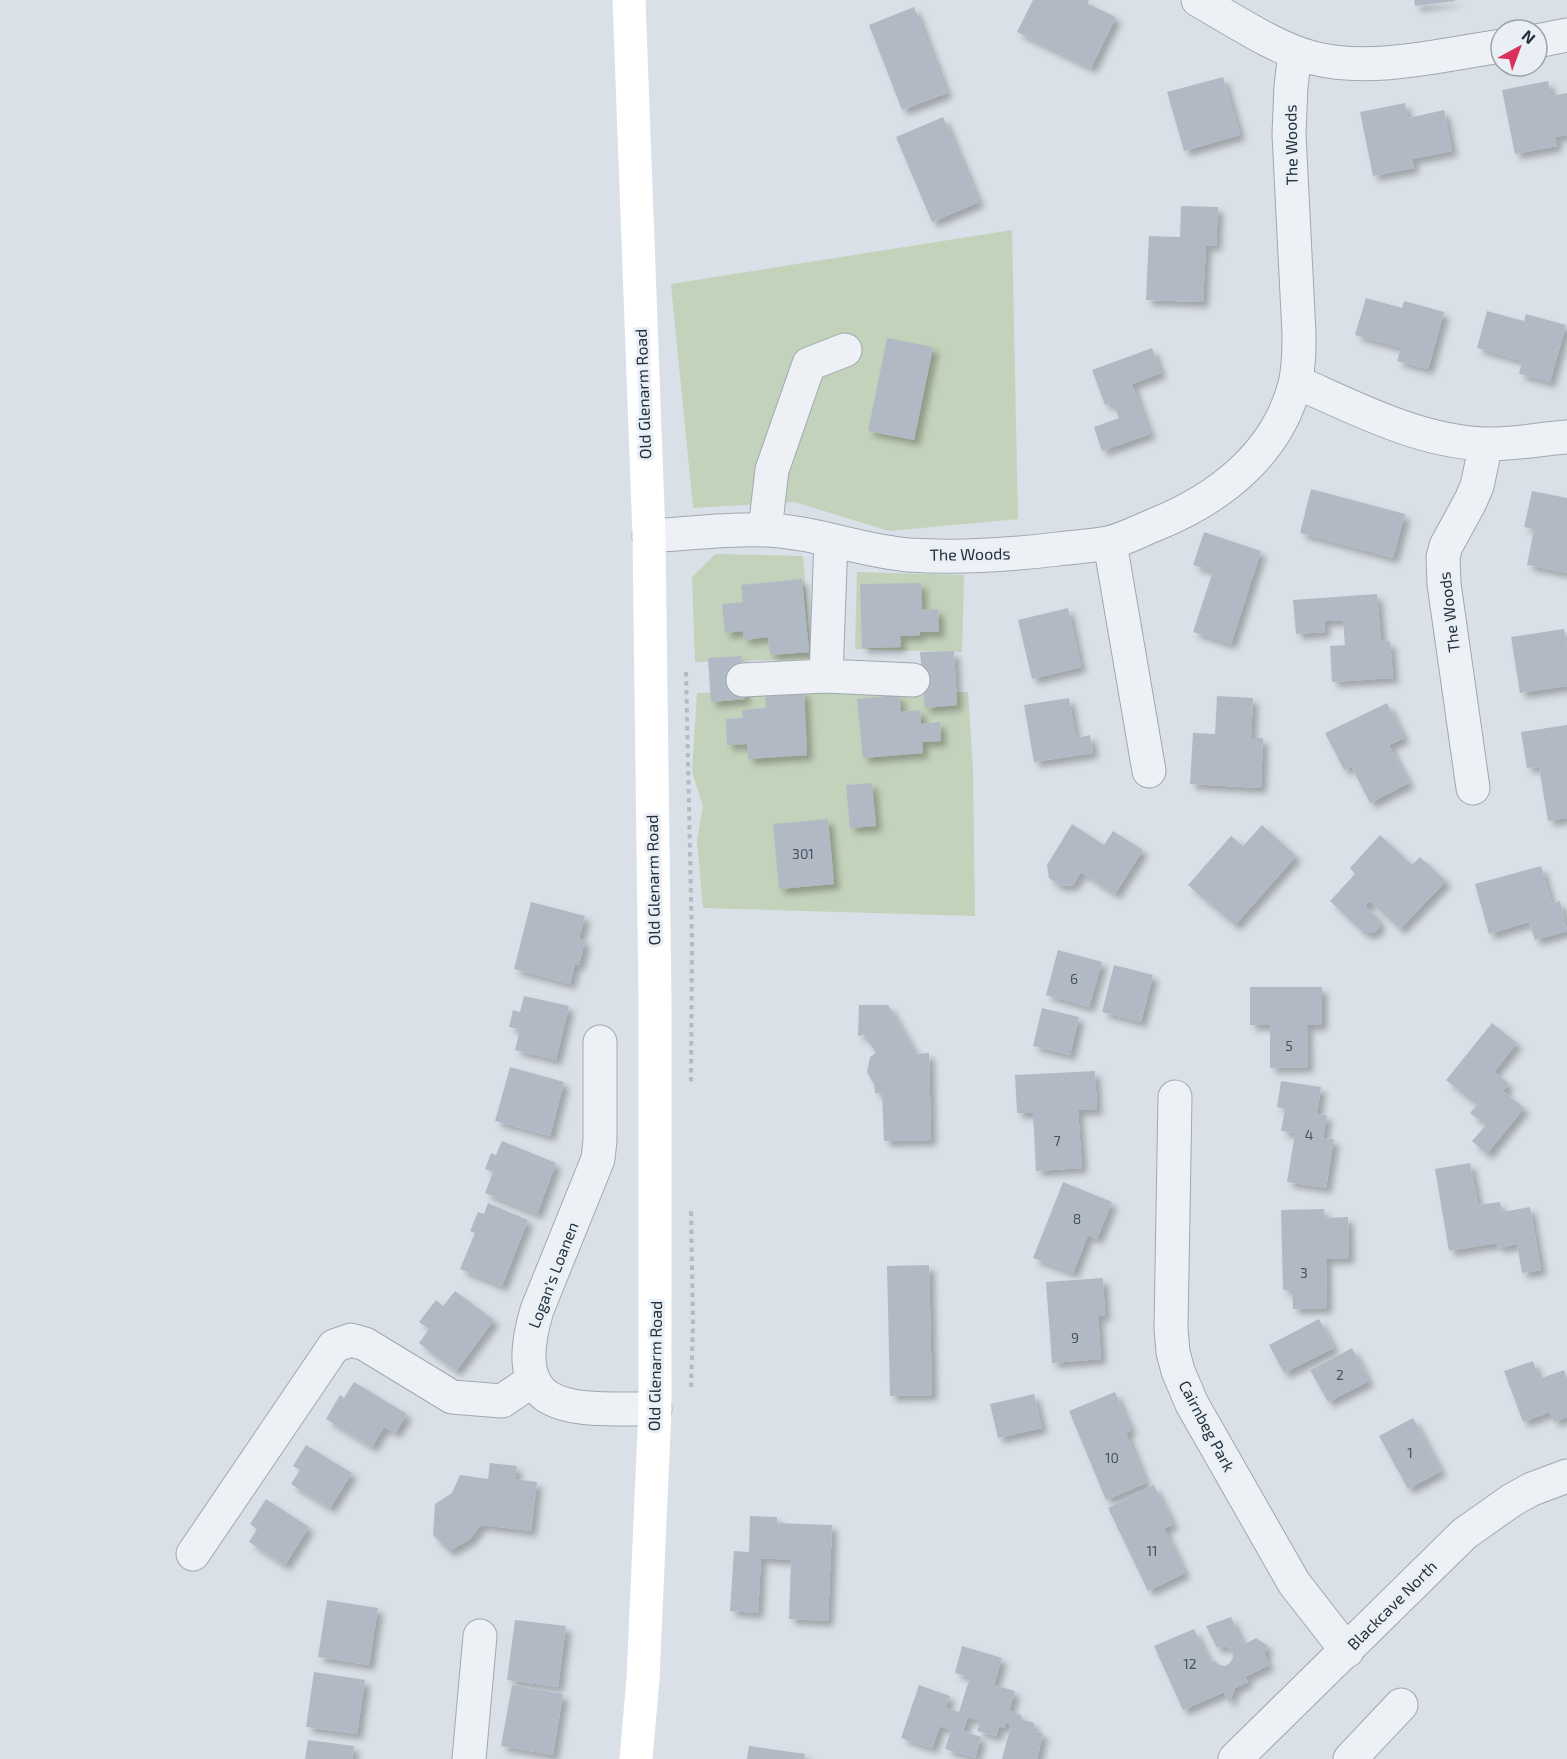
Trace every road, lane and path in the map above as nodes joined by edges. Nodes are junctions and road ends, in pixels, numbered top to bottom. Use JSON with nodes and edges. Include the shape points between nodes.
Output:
{"nodes":[{"id":1,"x":629,"y":0,"type":"edge"},
{"id":2,"x":1198,"y":0,"type":"edge"},
{"id":3,"x":1567,"y":35,"type":"edge"},
{"id":4,"x":1549,"y":39,"type":"edge"},
{"id":5,"x":1489,"y":48,"type":"edge"},
{"id":6,"x":1296,"y":52,"type":"junction"},
{"id":7,"x":845,"y":351,"type":"dead end"},
{"id":8,"x":1296,"y":382,"type":"junction"},
{"id":9,"x":1567,"y":437,"type":"edge"},
{"id":10,"x":1486,"y":444,"type":"junction"},
{"id":11,"x":765,"y":530,"type":"junction"},
{"id":12,"x":649,"y":536,"type":"junction"},
{"id":13,"x":831,"y":540,"type":"junction"},
{"id":14,"x":1110,"y":543,"type":"junction"},
{"id":15,"x":826,"y":676,"type":"junction"},
{"id":16,"x":743,"y":680,"type":"dead end"},
{"id":17,"x":913,"y":680,"type":"dead end"},
{"id":18,"x":1149,"y":771,"type":"dead end"},
{"id":19,"x":1473,"y":788,"type":"dead end"},
{"id":20,"x":600,"y":1042,"type":"dead end"},
{"id":21,"x":1175,"y":1097,"type":"dead end"},
{"id":22,"x":533,"y":1380,"type":"junction"},
{"id":23,"x":655,"y":1409,"type":"junction"},
{"id":24,"x":1567,"y":1476,"type":"edge"},
{"id":25,"x":193,"y":1554,"type":"dead end"},
{"id":26,"x":480,"y":1636,"type":"dead end"},
{"id":27,"x":1347,"y":1651,"type":"junction"},
{"id":28,"x":1401,"y":1705,"type":"dead end"},
{"id":29,"x":1356,"y":1757,"type":"edge"},
{"id":30,"x":469,"y":1759,"type":"edge"},
{"id":31,"x":636,"y":1759,"type":"edge"},
{"id":32,"x":1235,"y":1759,"type":"edge"}],
"edges":[{"from":1,"to":12,"type":"street","name":"Old Glenarm Road"},
{"from":2,"to":6,"type":"street"},
{"from":3,"to":4,"type":"street"},
{"from":5,"to":6,"type":"street","via":[[1362,65],[1329,62]]},
{"from":6,"to":8,"type":"street","name":"The Woods","via":[[1288,113],[1299,334]]},
{"from":7,"to":11,"type":"street","via":[[810,364],[772,470]]},
{"from":8,"to":10,"type":"street","via":[[1412,431]]},
{"from":8,"to":14,"type":"street","name":"The Woods","via":[[1274,436],[1235,478],[1179,515]]},
{"from":9,"to":10,"type":"street"},
{"from":10,"to":19,"type":"street","name":"The Woods","via":[[1470,502],[1443,557]]},
{"from":11,"to":12,"type":"street","name":"The Woods"},
{"from":11,"to":13,"type":"street","name":"The Woods"},
{"from":12,"to":23,"type":"street","name":"Old Glenarm Road"},
{"from":13,"to":14,"type":"street","name":"The Woods","via":[[887,553],[932,556],[1009,555]]},
{"from":13,"to":15,"type":"street"},
{"from":14,"to":18,"type":"street"},
{"from":15,"to":16,"type":"street"},
{"from":15,"to":17,"type":"street"},
{"from":20,"to":22,"type":"street","name":"Logan's Loanen","via":[[598,1159],[530,1332]]},
{"from":21,"to":27,"type":"street","name":"Cairnbeg Park","via":[[1171,1328],[1178,1371],[1192,1404],[1294,1583]]},
{"from":22,"to":23,"type":"street","via":[[546,1396],[570,1407]]},
{"from":22,"to":25,"type":"street","via":[[502,1401],[452,1396],[365,1344],[351,1340],[334,1346]]},
{"from":23,"to":31,"type":"street","name":"Old Glenarm Road"},
{"from":24,"to":27,"type":"street","name":"Blackcave North","via":[[1522,1494],[1480,1521]]},
{"from":26,"to":30,"type":"street"},
{"from":27,"to":32,"type":"street","name":"Blackcave North"},
{"from":28,"to":29,"type":"street"}]}
